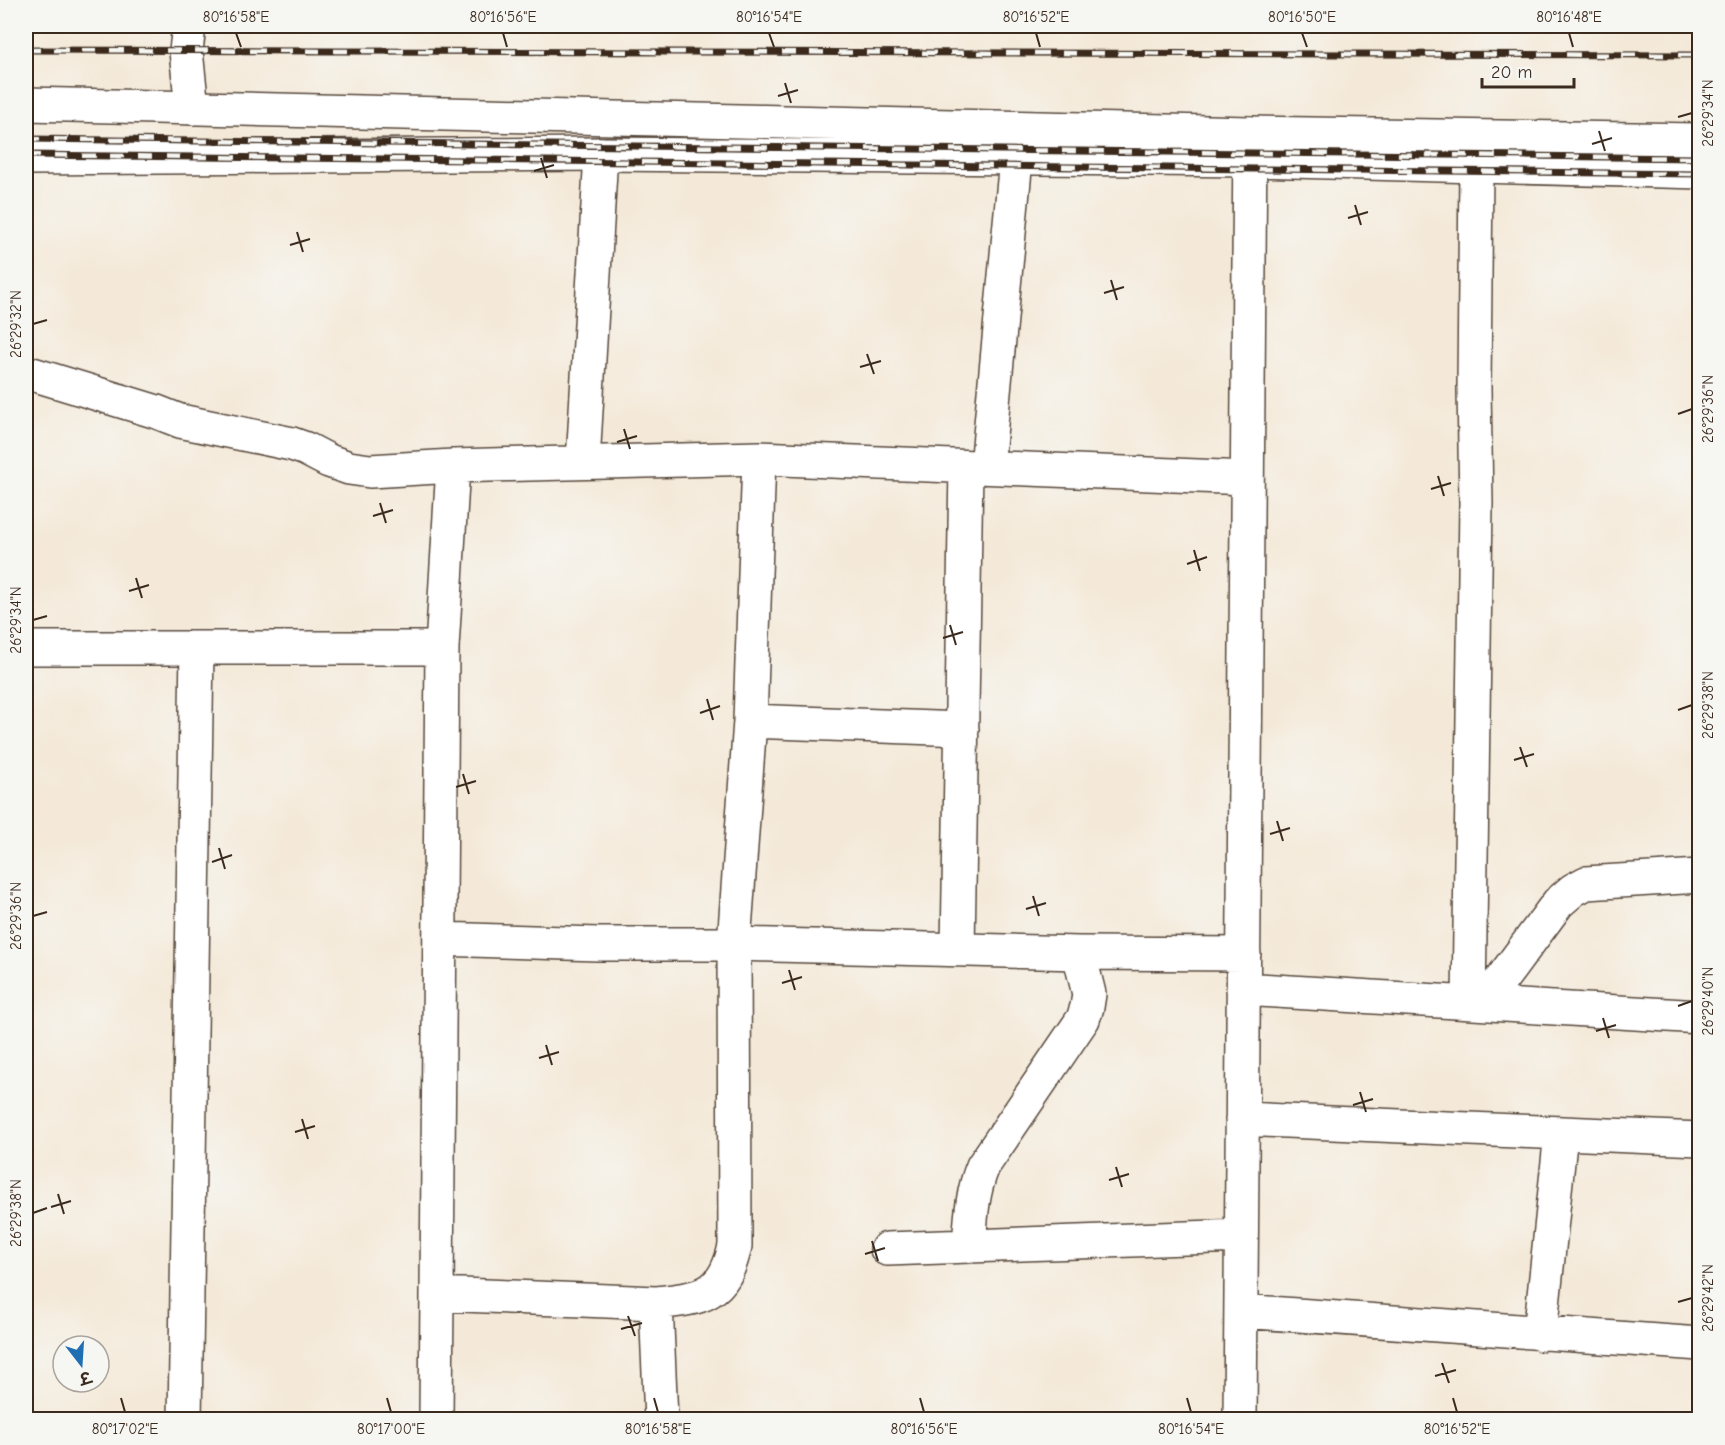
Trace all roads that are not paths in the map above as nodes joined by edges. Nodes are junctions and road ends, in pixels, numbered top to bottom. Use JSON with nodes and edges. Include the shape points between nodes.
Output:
{"nodes":[{"id":1,"x":189,"y":26,"type":"edge"},
{"id":2,"x":26,"y":104,"type":"edge"},
{"id":3,"x":192,"y":108,"type":"junction"},
{"id":4,"x":1700,"y":140,"type":"edge"},
{"id":5,"x":1250,"y":146,"type":"junction"},
{"id":6,"x":601,"y":154,"type":"junction"},
{"id":7,"x":26,"y":158,"type":"edge"},
{"id":8,"x":1016,"y":159,"type":"junction"},
{"id":9,"x":1476,"y":166,"type":"junction"},
{"id":10,"x":1700,"y":172,"type":"edge"},
{"id":11,"x":26,"y":372,"type":"edge"},
{"id":12,"x":759,"y":458,"type":"junction"},
{"id":13,"x":583,"y":462,"type":"junction"},
{"id":14,"x":453,"y":466,"type":"junction"},
{"id":15,"x":976,"y":467,"type":"junction"},
{"id":16,"x":1247,"y":478,"type":"junction"},
{"id":17,"x":26,"y":648,"type":"edge"},
{"id":18,"x":197,"y":648,"type":"junction"},
{"id":19,"x":442,"y":648,"type":"junction"},
{"id":20,"x":750,"y":721,"type":"junction"},
{"id":21,"x":962,"y":729,"type":"junction"},
{"id":22,"x":1700,"y":876,"type":"edge"},
{"id":23,"x":440,"y":939,"type":"junction"},
{"id":24,"x":734,"y":944,"type":"junction"},
{"id":25,"x":958,"y":950,"type":"junction"},
{"id":26,"x":1079,"y":953,"type":"junction"},
{"id":27,"x":1244,"y":954,"type":"junction"},
{"id":28,"x":1243,"y":989,"type":"junction"},
{"id":29,"x":1476,"y":1003,"type":"junction"},
{"id":30,"x":1700,"y":1017,"type":"edge"},
{"id":31,"x":1242,"y":1119,"type":"junction"},
{"id":32,"x":1561,"y":1133,"type":"junction"},
{"id":33,"x":1700,"y":1139,"type":"edge"},
{"id":34,"x":1241,"y":1236,"type":"junction"},
{"id":35,"x":969,"y":1246,"type":"junction"},
{"id":36,"x":887,"y":1249,"type":"dead end"},
{"id":37,"x":437,"y":1294,"type":"junction"},
{"id":38,"x":656,"y":1302,"type":"junction"},
{"id":39,"x":1240,"y":1311,"type":"junction"},
{"id":40,"x":1540,"y":1334,"type":"junction"},
{"id":41,"x":1700,"y":1344,"type":"edge"},
{"id":42,"x":185,"y":1419,"type":"edge"},
{"id":43,"x":436,"y":1419,"type":"edge"},
{"id":44,"x":661,"y":1419,"type":"edge"},
{"id":45,"x":1240,"y":1419,"type":"edge"}],
"edges":[{"from":1,"to":3,"type":"main road","via":[[186,51]]},
{"from":2,"to":3,"type":"main road"},
{"from":3,"to":5,"type":"main road"},
{"from":4,"to":5,"type":"main road"},
{"from":5,"to":8,"type":"main road"},
{"from":5,"to":9,"type":"main road"},
{"from":5,"to":16,"type":"main road"},
{"from":6,"to":7,"type":"main road"},
{"from":6,"to":8,"type":"main road"},
{"from":6,"to":13,"type":"main road"},
{"from":8,"to":15,"type":"main road"},
{"from":9,"to":10,"type":"main road"},
{"from":9,"to":29,"type":"main road"},
{"from":11,"to":14,"type":"main road","via":[[180,421],[292,444],[349,468],[370,471]]},
{"from":12,"to":13,"type":"main road"},
{"from":12,"to":15,"type":"main road"},
{"from":12,"to":20,"type":"main road"},
{"from":13,"to":14,"type":"main road"},
{"from":14,"to":19,"type":"main road"},
{"from":15,"to":16,"type":"main road"},
{"from":15,"to":21,"type":"main road"},
{"from":16,"to":27,"type":"main road"},
{"from":17,"to":18,"type":"main road"},
{"from":18,"to":19,"type":"main road"},
{"from":18,"to":42,"type":"main road"},
{"from":19,"to":23,"type":"main road"},
{"from":20,"to":21,"type":"main road"},
{"from":20,"to":24,"type":"main road"},
{"from":21,"to":25,"type":"main road"},
{"from":22,"to":29,"type":"main road","via":[[1586,883],[1573,890]]},
{"from":23,"to":24,"type":"main road"},
{"from":23,"to":37,"type":"main road"},
{"from":24,"to":25,"type":"main road"},
{"from":24,"to":38,"type":"main road","via":[[735,1246],[731,1264],[714,1289],[684,1300]]},
{"from":25,"to":26,"type":"main road"},
{"from":26,"to":27,"type":"main road"},
{"from":26,"to":35,"type":"main road","via":[[1089,994],[1083,1019],[984,1166],[971,1208]]},
{"from":27,"to":28,"type":"main road"},
{"from":28,"to":29,"type":"main road"},
{"from":28,"to":31,"type":"main road"},
{"from":29,"to":30,"type":"main road"},
{"from":31,"to":32,"type":"main road"},
{"from":31,"to":34,"type":"main road"},
{"from":32,"to":33,"type":"main road"},
{"from":32,"to":40,"type":"main road"},
{"from":34,"to":35,"type":"main road"},
{"from":34,"to":39,"type":"main road"},
{"from":35,"to":36,"type":"main road"},
{"from":37,"to":38,"type":"main road"},
{"from":37,"to":43,"type":"main road"},
{"from":38,"to":44,"type":"main road"},
{"from":39,"to":40,"type":"main road"},
{"from":39,"to":45,"type":"main road"},
{"from":40,"to":41,"type":"main road"}]}
